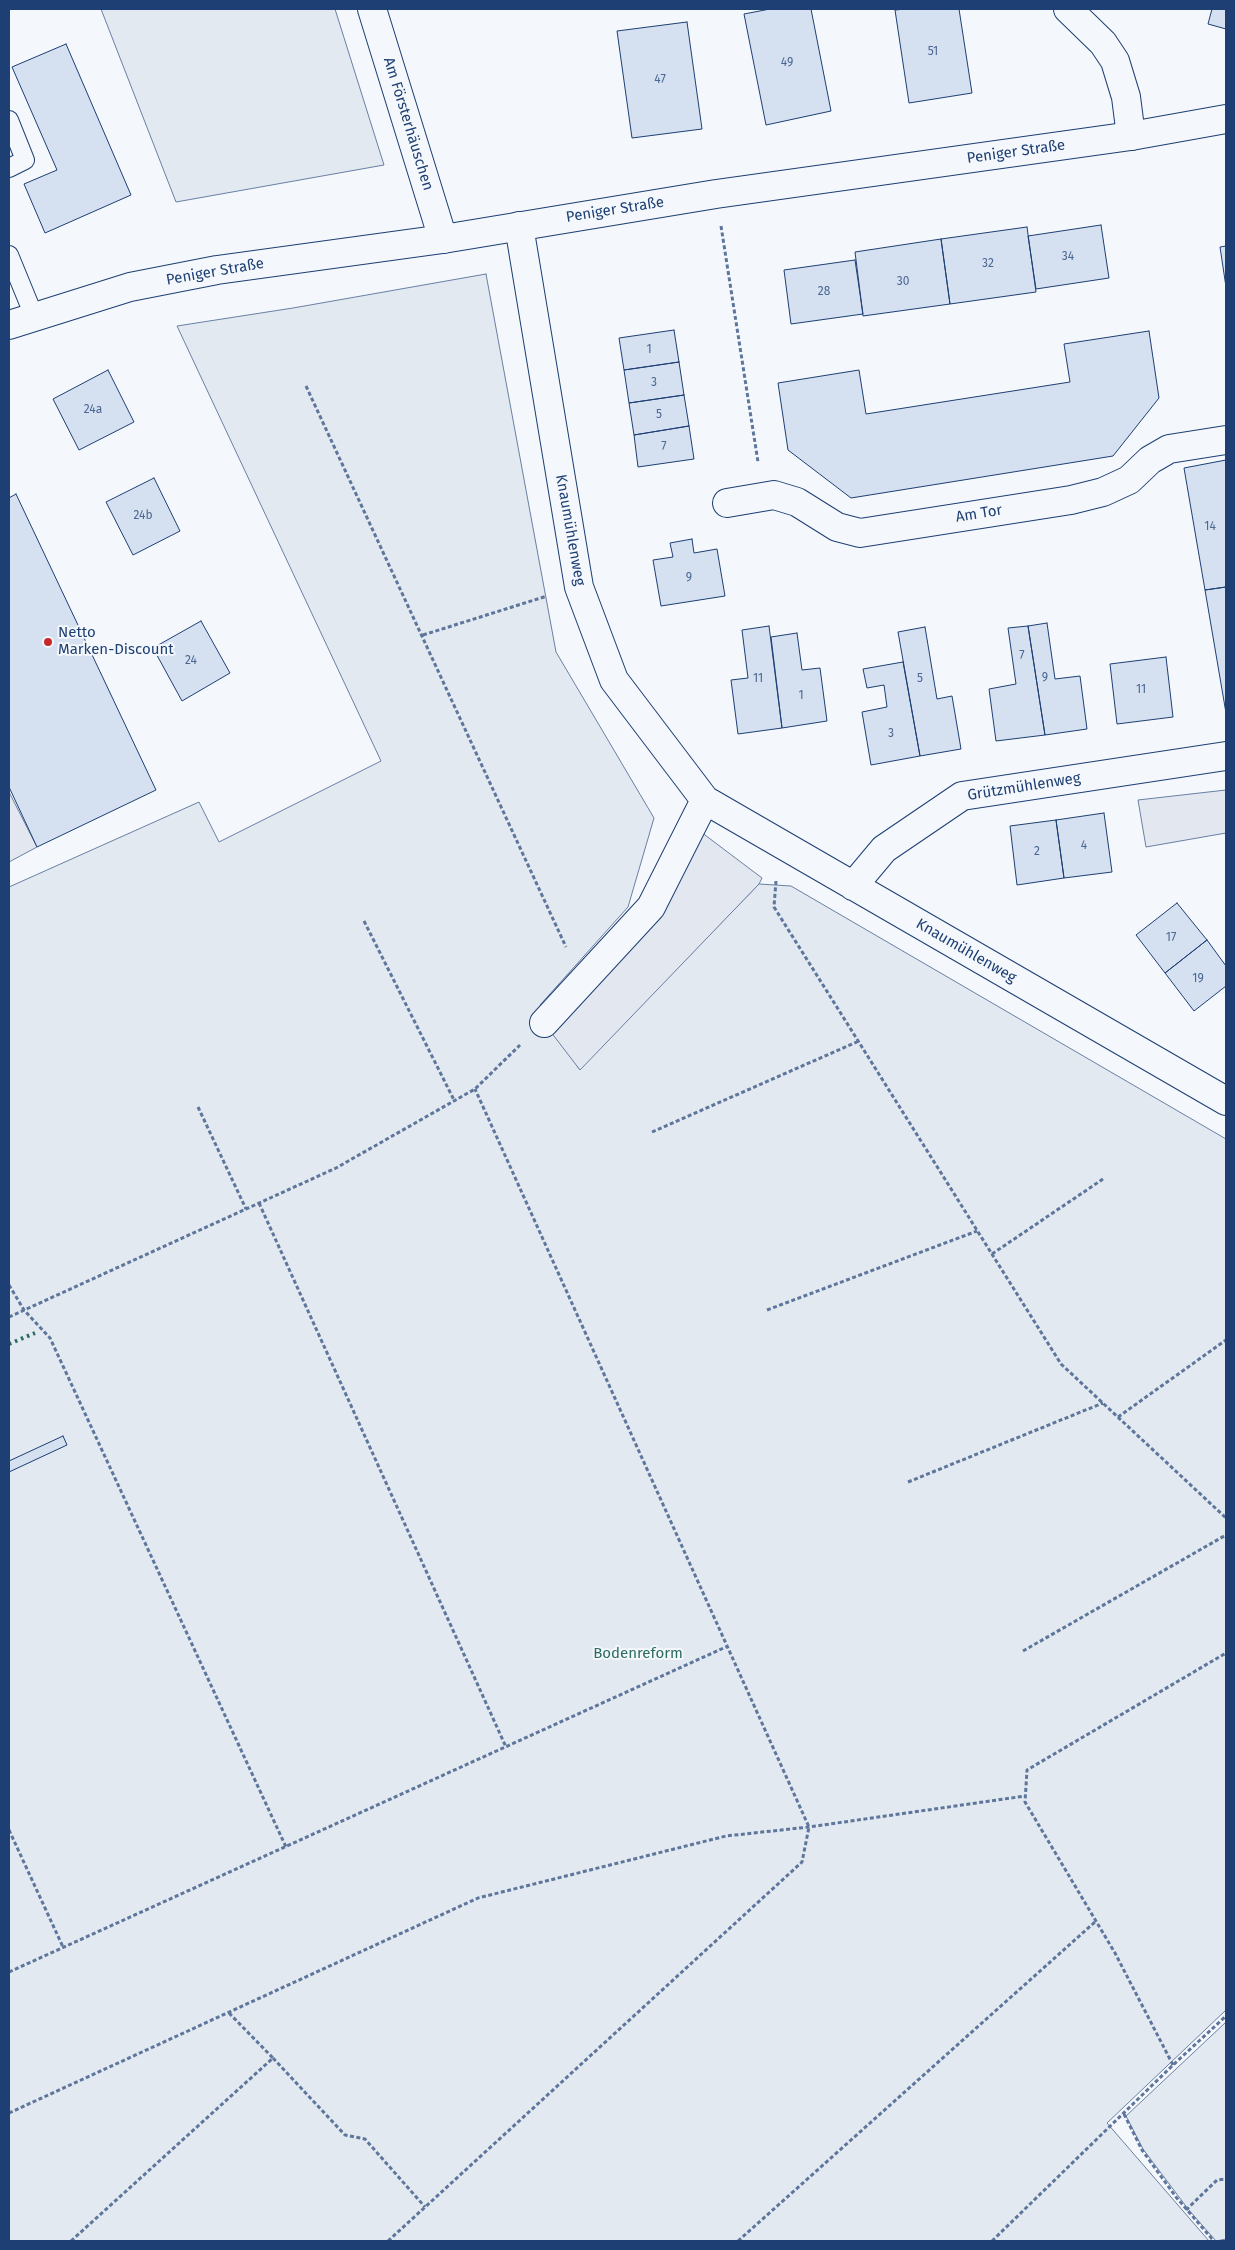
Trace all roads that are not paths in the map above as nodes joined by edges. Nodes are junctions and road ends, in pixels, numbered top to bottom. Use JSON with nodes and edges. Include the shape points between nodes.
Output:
{"nodes":[{"id":1,"x":372,"y":9,"type":"edge"},
{"id":2,"x":1068,"y":9,"type":"edge"},
{"id":3,"x":1226,"y":119,"type":"edge"},
{"id":4,"x":9,"y":120,"type":"edge"},
{"id":5,"x":1131,"y":136,"type":"junction"},
{"id":6,"x":9,"y":168,"type":"edge"},
{"id":7,"x":519,"y":226,"type":"junction"},
{"id":8,"x":443,"y":239,"type":"junction"},
{"id":9,"x":9,"y":255,"type":"edge"},
{"id":10,"x":34,"y":316,"type":"junction"},
{"id":11,"x":9,"y":325,"type":"edge"},
{"id":12,"x":1226,"y":440,"type":"edge"},
{"id":13,"x":727,"y":503,"type":"dead end"},
{"id":14,"x":1226,"y":756,"type":"edge"},
{"id":15,"x":706,"y":800,"type":"junction"},
{"id":16,"x":853,"y":886,"type":"junction"},
{"id":17,"x":544,"y":1022,"type":"road end"},
{"id":18,"x":1226,"y":1102,"type":"edge"}],
"edges":[{"from":1,"to":8,"type":"street","name":"Am Försterhäuschen"},
{"from":2,"to":5,"type":"street","via":[[1103,43],[1115,62],[1126,97]]},
{"from":3,"to":5,"type":"street","name":"Peniger Straße"},
{"from":4,"to":6,"type":"lane","via":[[25,160]]},
{"from":5,"to":7,"type":"street","name":"Peniger Straße","via":[[716,194]]},
{"from":7,"to":8,"type":"street","name":"Peniger Straße"},
{"from":7,"to":15,"type":"street","name":"Knaumühlenweg","via":[[579,587],[614,680]]},
{"from":8,"to":10,"type":"street","name":"Peniger Straße","via":[[217,270],[130,287]]},
{"from":9,"to":10,"type":"lane"},
{"from":10,"to":11,"type":"street","name":"Peniger Straße"},
{"from":12,"to":13,"type":"street","name":"Am Tor","via":[[1170,449],[1150,460],[1129,480],[1103,492],[1071,500],[860,533],[837,527],[797,502],[774,495]]},
{"from":14,"to":16,"type":"street","name":"Grützmühlenweg","via":[[962,796],[884,849]]},
{"from":15,"to":16,"type":"street","name":"Knaumühlenweg"},
{"from":15,"to":17,"type":"street","via":[[651,907]]},
{"from":16,"to":18,"type":"street","name":"Knaumühlenweg"}]}
